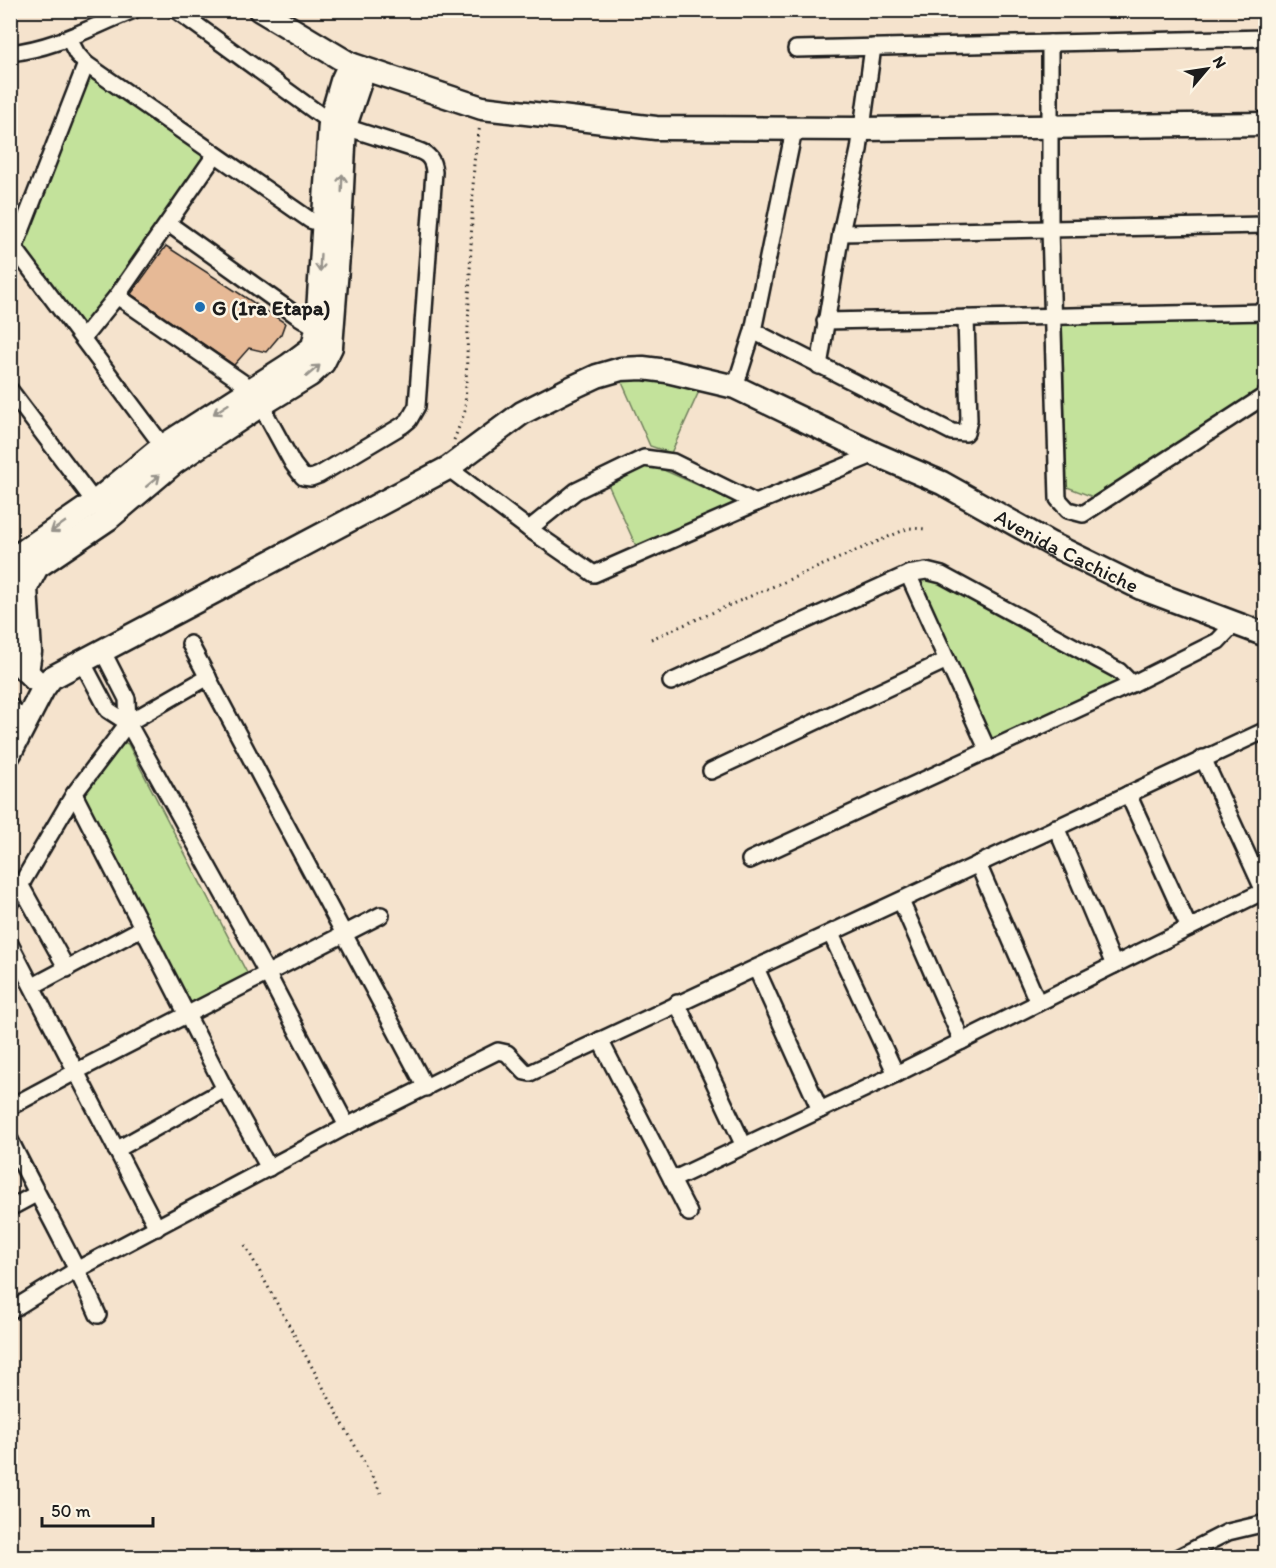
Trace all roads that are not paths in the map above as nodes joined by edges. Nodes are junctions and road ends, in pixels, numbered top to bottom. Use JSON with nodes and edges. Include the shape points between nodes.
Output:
{"nodes":[{"id":1,"x":134,"y":10,"type":"edge"},
{"id":2,"x":176,"y":10,"type":"edge"},
{"id":3,"x":260,"y":10,"type":"edge"},
{"id":4,"x":1266,"y":38,"type":"edge"},
{"id":5,"x":69,"y":39,"type":"junction"},
{"id":6,"x":1050,"y":43,"type":"junction"},
{"id":7,"x":873,"y":47,"type":"junction"},
{"id":8,"x":796,"y":49,"type":"dead end"},
{"id":9,"x":10,"y":53,"type":"edge"},
{"id":10,"x":86,"y":64,"type":"junction"},
{"id":11,"x":357,"y":67,"type":"junction"},
{"id":12,"x":337,"y":124,"type":"junction"},
{"id":13,"x":1266,"y":124,"type":"edge"},
{"id":14,"x":1049,"y":127,"type":"junction"},
{"id":15,"x":862,"y":129,"type":"junction"},
{"id":16,"x":795,"y":130,"type":"junction"},
{"id":17,"x":215,"y":155,"type":"junction"},
{"id":18,"x":169,"y":224,"type":"junction"},
{"id":19,"x":1266,"y":225,"type":"edge"},
{"id":20,"x":331,"y":227,"type":"junction"},
{"id":21,"x":1050,"y":229,"type":"junction"},
{"id":22,"x":841,"y":233,"type":"junction"},
{"id":23,"x":14,"y":258,"type":"edge"},
{"id":24,"x":117,"y":296,"type":"junction"},
{"id":25,"x":1266,"y":312,"type":"edge"},
{"id":26,"x":1054,"y":316,"type":"junction"},
{"id":27,"x":966,"y":318,"type":"junction"},
{"id":28,"x":825,"y":321,"type":"junction"},
{"id":29,"x":324,"y":329,"type":"junction"},
{"id":30,"x":753,"y":331,"type":"junction"},
{"id":31,"x":83,"y":338,"type":"junction"},
{"id":32,"x":819,"y":366,"type":"junction"},
{"id":33,"x":735,"y":387,"type":"junction"},
{"id":34,"x":10,"y":390,"type":"edge"},
{"id":35,"x":1266,"y":395,"type":"edge"},
{"id":36,"x":256,"y":397,"type":"junction"},
{"id":37,"x":875,"y":454,"type":"junction"},
{"id":38,"x":168,"y":455,"type":"junction"},
{"id":39,"x":448,"y":468,"type":"junction"},
{"id":40,"x":756,"y":503,"type":"junction"},
{"id":41,"x":101,"y":511,"type":"junction"},
{"id":42,"x":529,"y":529,"type":"junction"},
{"id":43,"x":23,"y":553,"type":"edge"},
{"id":44,"x":908,"y":574,"type":"junction"},
{"id":45,"x":10,"y":580,"type":"edge"},
{"id":46,"x":1234,"y":624,"type":"junction"},
{"id":47,"x":1266,"y":635,"type":"edge"},
{"id":48,"x":10,"y":639,"type":"edge"},
{"id":49,"x":190,"y":644,"type":"dead end"},
{"id":50,"x":93,"y":658,"type":"junction"},
{"id":51,"x":947,"y":660,"type":"junction"},
{"id":52,"x":27,"y":672,"type":"junction"},
{"id":53,"x":208,"y":677,"type":"junction"},
{"id":54,"x":671,"y":682,"type":"dead end"},
{"id":55,"x":1132,"y":684,"type":"junction"},
{"id":56,"x":43,"y":689,"type":"junction"},
{"id":57,"x":10,"y":706,"type":"edge"},
{"id":58,"x":26,"y":723,"type":"junction"},
{"id":59,"x":128,"y":723,"type":"junction"},
{"id":60,"x":1266,"y":730,"type":"edge"},
{"id":61,"x":988,"y":751,"type":"junction"},
{"id":62,"x":10,"y":753,"type":"edge"},
{"id":63,"x":1203,"y":758,"type":"junction"},
{"id":64,"x":711,"y":771,"type":"dead end"},
{"id":65,"x":74,"y":794,"type":"junction"},
{"id":66,"x":1128,"y":794,"type":"junction"},
{"id":67,"x":1056,"y":827,"type":"junction"},
{"id":68,"x":750,"y":860,"type":"dead end"},
{"id":69,"x":978,"y":864,"type":"junction"},
{"id":70,"x":21,"y":886,"type":"junction"},
{"id":71,"x":1265,"y":891,"type":"edge"},
{"id":72,"x":901,"y":900,"type":"junction"},
{"id":73,"x":10,"y":903,"type":"edge"},
{"id":74,"x":381,"y":915,"type":"dead end"},
{"id":75,"x":142,"y":928,"type":"junction"},
{"id":76,"x":1189,"y":928,"type":"junction"},
{"id":77,"x":831,"y":934,"type":"junction"},
{"id":78,"x":344,"y":935,"type":"junction"},
{"id":79,"x":10,"y":944,"type":"edge"},
{"id":80,"x":1114,"y":965,"type":"junction"},
{"id":81,"x":756,"y":968,"type":"junction"},
{"id":82,"x":67,"y":969,"type":"junction"},
{"id":83,"x":267,"y":973,"type":"junction"},
{"id":84,"x":33,"y":986,"type":"junction"},
{"id":85,"x":677,"y":1003,"type":"junction"},
{"id":86,"x":1038,"y":1004,"type":"junction"},
{"id":87,"x":187,"y":1015,"type":"junction"},
{"id":88,"x":600,"y":1040,"type":"junction"},
{"id":89,"x":962,"y":1041,"type":"junction"},
{"id":90,"x":77,"y":1071,"type":"junction"},
{"id":91,"x":896,"y":1074,"type":"junction"},
{"id":92,"x":426,"y":1088,"type":"junction"},
{"id":93,"x":225,"y":1089,"type":"junction"},
{"id":94,"x":10,"y":1107,"type":"edge"},
{"id":95,"x":819,"y":1110,"type":"junction"},
{"id":96,"x":347,"y":1126,"type":"junction"},
{"id":97,"x":10,"y":1140,"type":"edge"},
{"id":98,"x":744,"y":1146,"type":"junction"},
{"id":99,"x":116,"y":1150,"type":"junction"},
{"id":100,"x":269,"y":1168,"type":"junction"},
{"id":101,"x":672,"y":1180,"type":"junction"},
{"id":102,"x":36,"y":1194,"type":"junction"},
{"id":103,"x":10,"y":1208,"type":"edge"},
{"id":104,"x":689,"y":1214,"type":"dead end"},
{"id":105,"x":157,"y":1228,"type":"junction"},
{"id":106,"x":78,"y":1269,"type":"junction"},
{"id":107,"x":10,"y":1311,"type":"edge"},
{"id":108,"x":98,"y":1315,"type":"dead end"},
{"id":109,"x":1266,"y":1523,"type":"edge"},
{"id":110,"x":1177,"y":1557,"type":"edge"}],
"edges":[{"from":1,"to":5,"type":"street"},
{"from":2,"to":12,"type":"street"},
{"from":3,"to":11,"type":"street"},
{"from":4,"to":6,"type":"street"},
{"from":5,"to":9,"type":"street"},
{"from":5,"to":10,"type":"street"},
{"from":6,"to":7,"type":"street"},
{"from":6,"to":14,"type":"street"},
{"from":7,"to":8,"type":"street"},
{"from":7,"to":15,"type":"street"},
{"from":10,"to":17,"type":"street"},
{"from":10,"to":23,"type":"street"},
{"from":11,"to":12,"type":"street","via":[[342,81]]},
{"from":11,"to":16,"type":"street","via":[[482,108],[656,128]]},
{"from":12,"to":20,"type":"street"},
{"from":12,"to":36,"type":"street","via":[[424,153],[433,165],[417,406],[403,425],[311,478],[297,471]]},
{"from":13,"to":14,"type":"street"},
{"from":14,"to":15,"type":"street"},
{"from":14,"to":21,"type":"street"},
{"from":15,"to":16,"type":"street"},
{"from":15,"to":22,"type":"street"},
{"from":16,"to":30,"type":"street"},
{"from":17,"to":18,"type":"street"},
{"from":17,"to":20,"type":"street","via":[[310,220]]},
{"from":18,"to":24,"type":"street"},
{"from":18,"to":29,"type":"street"},
{"from":19,"to":21,"type":"street"},
{"from":20,"to":29,"type":"street"},
{"from":21,"to":22,"type":"street"},
{"from":21,"to":26,"type":"street"},
{"from":22,"to":28,"type":"street"},
{"from":23,"to":31,"type":"street"},
{"from":24,"to":31,"type":"street"},
{"from":24,"to":36,"type":"street"},
{"from":25,"to":26,"type":"street"},
{"from":26,"to":27,"type":"street"},
{"from":26,"to":35,"type":"street","via":[[1058,499],[1068,510],[1083,514]]},
{"from":27,"to":28,"type":"street"},
{"from":27,"to":32,"type":"street","via":[[966,434],[952,432]]},
{"from":28,"to":32,"type":"street"},
{"from":29,"to":36,"type":"street","via":[[313,347]]},
{"from":30,"to":32,"type":"street"},
{"from":30,"to":33,"type":"street"},
{"from":31,"to":38,"type":"street"},
{"from":33,"to":37,"type":"street","name":"Avenida Cachiche"},
{"from":33,"to":39,"type":"street","name":"Avenida Cachiche","via":[[668,371],[621,369],[597,376],[522,413]]},
{"from":34,"to":41,"type":"street"},
{"from":36,"to":38,"type":"street"},
{"from":37,"to":40,"type":"street"},
{"from":37,"to":46,"type":"street","name":"Avenida Cachiche","via":[[942,483],[1131,583]]},
{"from":38,"to":41,"type":"street"},
{"from":39,"to":42,"type":"street"},
{"from":39,"to":50,"type":"street","name":"Avenida Cachiche"},
{"from":40,"to":42,"type":"street","via":[[594,574]]},
{"from":40,"to":42,"type":"street","via":[[673,462],[644,458],[576,491]]},
{"from":41,"to":43,"type":"street"},
{"from":43,"to":45,"type":"street"},
{"from":43,"to":52,"type":"street","via":[[30,652]]},
{"from":44,"to":51,"type":"street"},
{"from":44,"to":54,"type":"street"},
{"from":44,"to":55,"type":"street","via":[[926,571],[942,575],[1119,671]]},
{"from":46,"to":47,"type":"street","name":"Avenida Cachiche"},
{"from":46,"to":55,"type":"street","via":[[1218,641]]},
{"from":48,"to":52,"type":"street","via":[[13,657]]},
{"from":49,"to":53,"type":"street"},
{"from":50,"to":56,"type":"street","name":"Avenida Cachiche","via":[[51,678]]},
{"from":50,"to":59,"type":"street","via":[[127,699]]},
{"from":50,"to":59,"type":"street","via":[[108,710]]},
{"from":51,"to":61,"type":"street"},
{"from":51,"to":64,"type":"street"},
{"from":52,"to":56,"type":"street"},
{"from":53,"to":59,"type":"street"},
{"from":53,"to":78,"type":"street"},
{"from":55,"to":61,"type":"street"},
{"from":56,"to":58,"type":"street"},
{"from":57,"to":58,"type":"street"},
{"from":58,"to":62,"type":"street"},
{"from":59,"to":65,"type":"street"},
{"from":59,"to":83,"type":"street"},
{"from":60,"to":63,"type":"street"},
{"from":61,"to":68,"type":"street"},
{"from":63,"to":66,"type":"street"},
{"from":63,"to":71,"type":"street"},
{"from":65,"to":70,"type":"street"},
{"from":65,"to":75,"type":"street"},
{"from":66,"to":67,"type":"street"},
{"from":66,"to":76,"type":"street"},
{"from":67,"to":69,"type":"street"},
{"from":67,"to":80,"type":"street"},
{"from":69,"to":72,"type":"street"},
{"from":69,"to":86,"type":"street"},
{"from":70,"to":73,"type":"street"},
{"from":70,"to":82,"type":"street"},
{"from":71,"to":76,"type":"street"},
{"from":72,"to":77,"type":"street"},
{"from":72,"to":89,"type":"street"},
{"from":74,"to":78,"type":"street"},
{"from":75,"to":82,"type":"street"},
{"from":75,"to":87,"type":"street"},
{"from":76,"to":80,"type":"street"},
{"from":77,"to":81,"type":"street"},
{"from":77,"to":91,"type":"street"},
{"from":78,"to":83,"type":"street"},
{"from":78,"to":92,"type":"street"},
{"from":79,"to":84,"type":"street"},
{"from":80,"to":86,"type":"street"},
{"from":81,"to":85,"type":"street"},
{"from":81,"to":95,"type":"street"},
{"from":82,"to":84,"type":"street"},
{"from":83,"to":87,"type":"street"},
{"from":83,"to":96,"type":"street"},
{"from":84,"to":90,"type":"street"},
{"from":85,"to":88,"type":"street"},
{"from":85,"to":98,"type":"street"},
{"from":86,"to":89,"type":"street"},
{"from":87,"to":90,"type":"street"},
{"from":87,"to":93,"type":"street"},
{"from":88,"to":92,"type":"street","via":[[530,1073],[507,1053],[498,1051]]},
{"from":88,"to":101,"type":"street"},
{"from":89,"to":91,"type":"street"},
{"from":90,"to":94,"type":"street"},
{"from":90,"to":99,"type":"street"},
{"from":91,"to":95,"type":"street"},
{"from":92,"to":96,"type":"street"},
{"from":93,"to":99,"type":"street"},
{"from":93,"to":100,"type":"street"},
{"from":95,"to":98,"type":"street"},
{"from":96,"to":100,"type":"street"},
{"from":97,"to":102,"type":"street"},
{"from":98,"to":101,"type":"street"},
{"from":99,"to":105,"type":"street"},
{"from":100,"to":105,"type":"street"},
{"from":101,"to":104,"type":"street"},
{"from":102,"to":103,"type":"street"},
{"from":102,"to":106,"type":"street"},
{"from":105,"to":106,"type":"street"},
{"from":106,"to":107,"type":"street"},
{"from":106,"to":108,"type":"street"},
{"from":109,"to":110,"type":"street","via":[[1228,1532]]}]}
